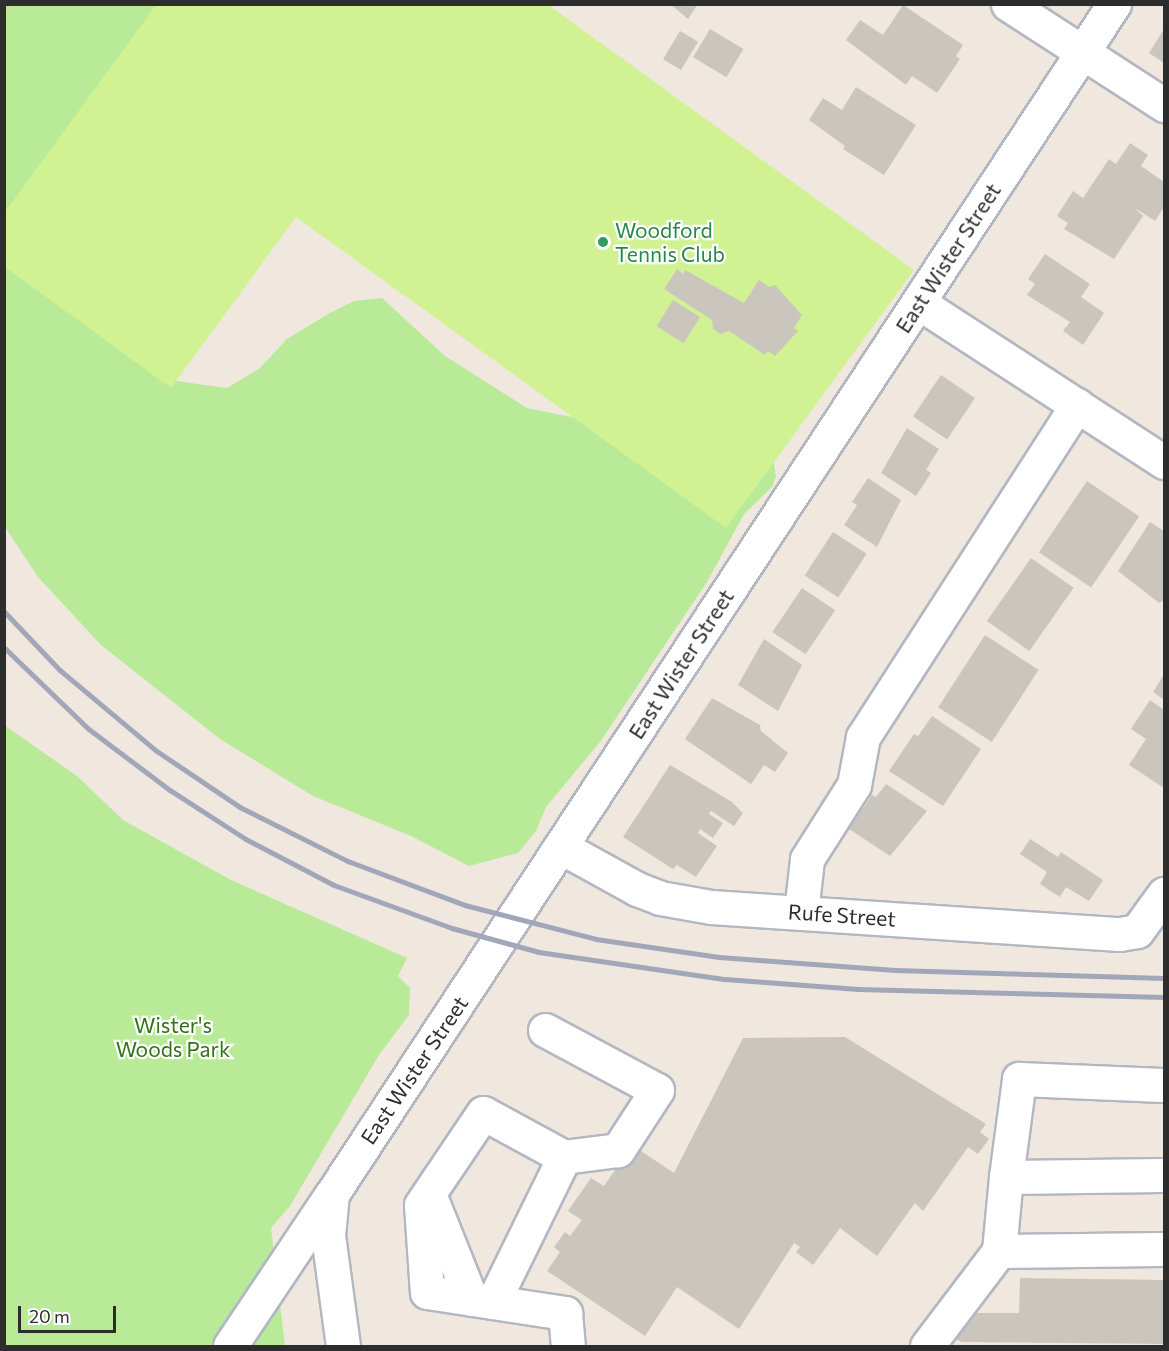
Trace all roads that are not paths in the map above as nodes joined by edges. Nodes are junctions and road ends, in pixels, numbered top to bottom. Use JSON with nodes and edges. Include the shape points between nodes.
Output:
{"nodes":[{"id":1,"x":1008,"y":4,"type":"edge"},
{"id":2,"x":1114,"y":4,"type":"edge"},
{"id":3,"x":1083,"y":53,"type":"junction"},
{"id":4,"x":1164,"y":105,"type":"edge"},
{"id":5,"x":919,"y":303,"type":"junction"},
{"id":6,"x":1077,"y":405,"type":"junction"},
{"id":7,"x":1164,"y":462,"type":"edge"},
{"id":8,"x":561,"y":847,"type":"junction"},
{"id":9,"x":1164,"y":894,"type":"edge"},
{"id":10,"x":801,"y":912,"type":"junction"},
{"id":11,"x":545,"y":1029,"type":"dead end"},
{"id":12,"x":1164,"y":1085,"type":"edge"},
{"id":13,"x":564,"y":1157,"type":"junction"},
{"id":14,"x":1164,"y":1174,"type":"edge"},
{"id":15,"x":1006,"y":1177,"type":"junction"},
{"id":16,"x":332,"y":1194,"type":"junction"},
{"id":17,"x":1164,"y":1250,"type":"edge"},
{"id":18,"x":999,"y":1251,"type":"junction"},
{"id":19,"x":482,"y":1300,"type":"junction"},
{"id":20,"x":230,"y":1347,"type":"edge"},
{"id":21,"x":343,"y":1347,"type":"edge"},
{"id":22,"x":568,"y":1347,"type":"edge"},
{"id":23,"x":927,"y":1347,"type":"edge"}],
"edges":[{"from":1,"to":3,"type":"street"},
{"from":2,"to":3,"type":"street","name":"East Wister Street"},
{"from":3,"to":4,"type":"street"},
{"from":3,"to":5,"type":"street","name":"East Wister Street"},
{"from":5,"to":6,"type":"street"},
{"from":5,"to":8,"type":"street","name":"East Wister Street"},
{"from":6,"to":7,"type":"street"},
{"from":6,"to":10,"type":"street","via":[[867,730],[854,785],[807,859]]},
{"from":8,"to":10,"type":"street","name":"Rufe Street","via":[[612,877],[660,898],[711,907]]},
{"from":8,"to":16,"type":"street","name":"East Wister Street"},
{"from":9,"to":10,"type":"street","name":"Rufe Street","via":[[1137,932],[1119,934]]},
{"from":11,"to":13,"type":"street","via":[[657,1090],[618,1150]]},
{"from":12,"to":15,"type":"street","via":[[1019,1079]]},
{"from":13,"to":19,"type":"street"},
{"from":13,"to":19,"type":"street","via":[[483,1113],[429,1192]]},
{"from":14,"to":15,"type":"street"},
{"from":15,"to":18,"type":"street"},
{"from":16,"to":20,"type":"street"},
{"from":16,"to":21,"type":"street","name":"East Wister Street","via":[[328,1235]]},
{"from":17,"to":18,"type":"street"},
{"from":18,"to":23,"type":"street"},
{"from":19,"to":22,"type":"street","via":[[565,1313]]}]}
